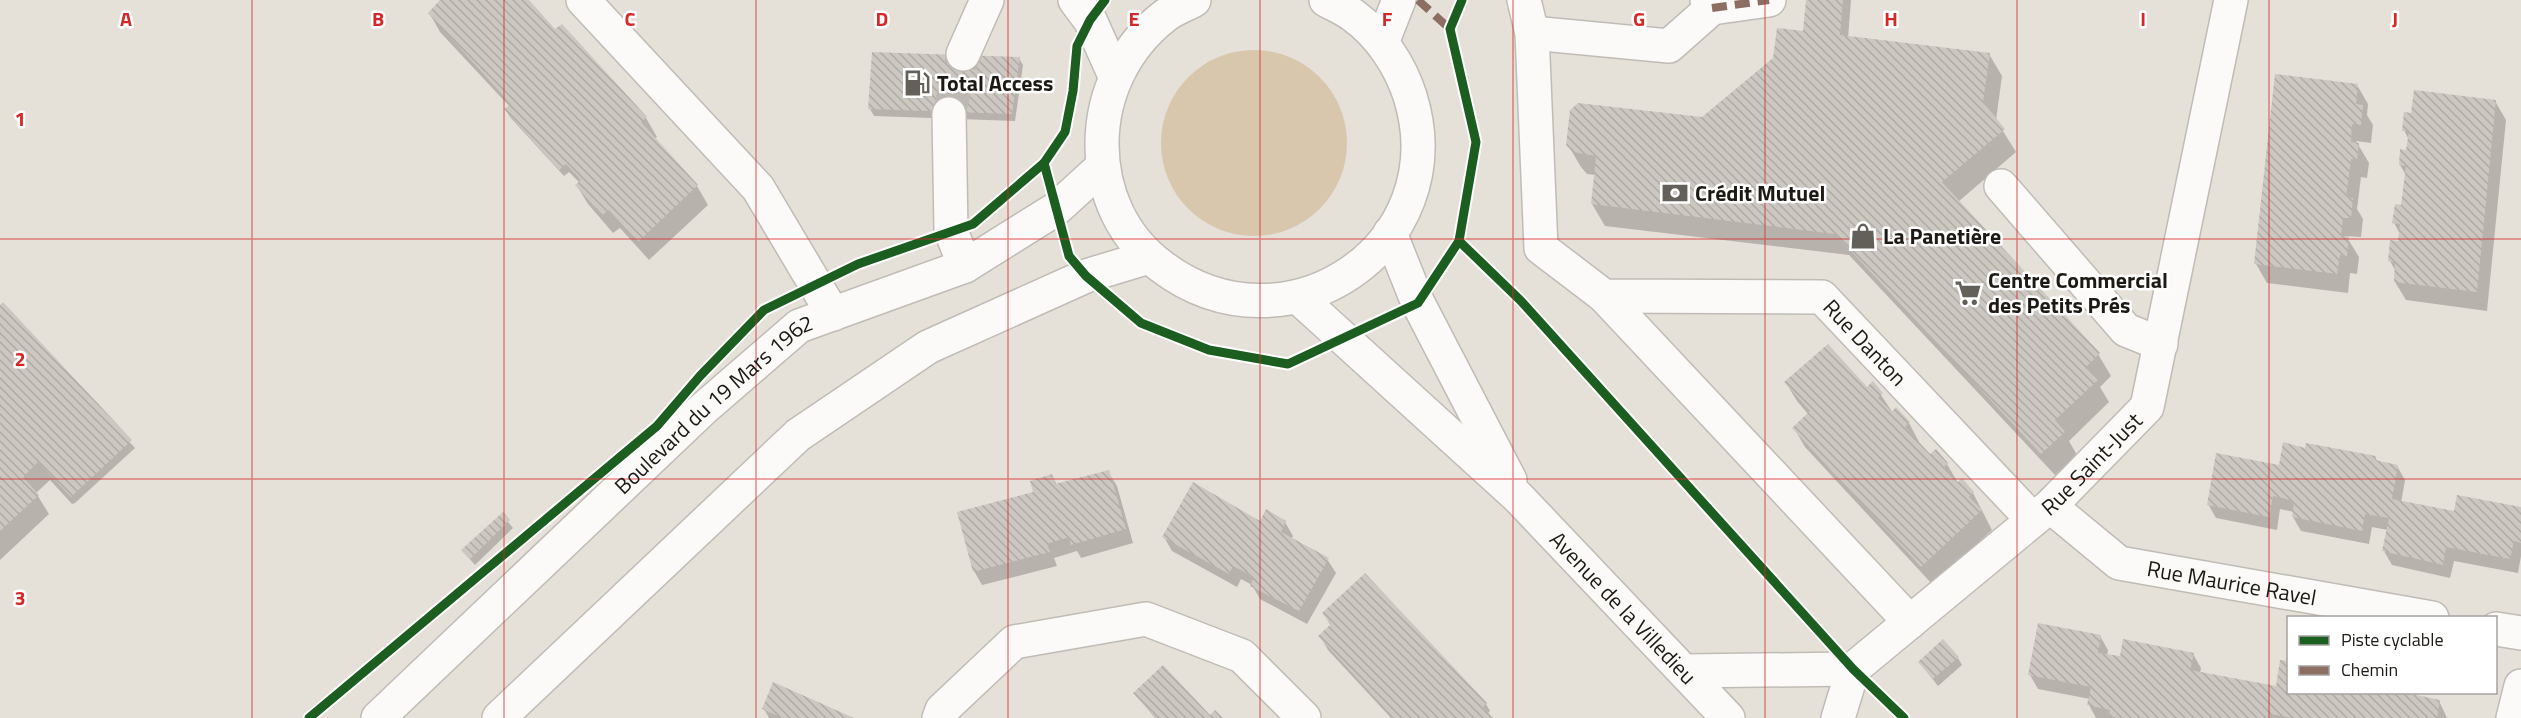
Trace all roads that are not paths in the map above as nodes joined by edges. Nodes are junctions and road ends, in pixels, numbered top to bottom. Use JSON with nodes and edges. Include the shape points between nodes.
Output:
{"nodes":[{"id":1,"x":583,"y":0,"type":"edge"},
{"id":2,"x":987,"y":0,"type":"edge"},
{"id":3,"x":1075,"y":0,"type":"edge"},
{"id":4,"x":1194,"y":0,"type":"edge"},
{"id":5,"x":1326,"y":0,"type":"edge"},
{"id":6,"x":1399,"y":0,"type":"edge"},
{"id":7,"x":1524,"y":0,"type":"edge"},
{"id":8,"x":1769,"y":0,"type":"edge"},
{"id":9,"x":2231,"y":0,"type":"edge"},
{"id":10,"x":1709,"y":4,"type":"edge"},
{"id":11,"x":1532,"y":33,"type":"junction"},
{"id":12,"x":1382,"y":43,"type":"junction"},
{"id":13,"x":963,"y":54,"type":"tunnel mouth"},
{"id":14,"x":1115,"y":76,"type":"junction"},
{"id":15,"x":949,"y":114,"type":"tunnel mouth"},
{"id":16,"x":1102,"y":167,"type":"junction"},
{"id":17,"x":2001,"y":186,"type":"dead end"},
{"id":18,"x":1390,"y":233,"type":"junction"},
{"id":19,"x":1149,"y":257,"type":"junction"},
{"id":20,"x":965,"y":266,"type":"junction"},
{"id":21,"x":1604,"y":296,"type":"junction"},
{"id":22,"x":1298,"y":297,"type":"junction"},
{"id":23,"x":833,"y":314,"type":"junction"},
{"id":24,"x":2161,"y":344,"type":"junction"},
{"id":25,"x":1518,"y":497,"type":"junction"},
{"id":26,"x":2042,"y":513,"type":"junction"},
{"id":27,"x":2421,"y":616,"type":"edge"},
{"id":28,"x":1910,"y":622,"type":"junction"},
{"id":29,"x":2497,"y":628,"type":"edge"},
{"id":30,"x":2521,"y":633,"type":"edge"},
{"id":31,"x":1853,"y":669,"type":"junction"},
{"id":32,"x":1685,"y":671,"type":"junction"},
{"id":33,"x":2521,"y":686,"type":"edge"},
{"id":34,"x":378,"y":718,"type":"edge"},
{"id":35,"x":499,"y":718,"type":"edge"},
{"id":36,"x":939,"y":718,"type":"edge"},
{"id":37,"x":1304,"y":718,"type":"edge"},
{"id":38,"x":1728,"y":718,"type":"edge"},
{"id":39,"x":1838,"y":718,"type":"edge"},
{"id":40,"x":2513,"y":718,"type":"edge"}],
"edges":[{"from":1,"to":23,"type":"street","via":[[758,188]]},
{"from":2,"to":13,"type":"street"},
{"from":3,"to":14,"type":"street","via":[[1090,20]]},
{"from":4,"to":14,"type":"street","via":[[1166,15],[1137,42]]},
{"from":5,"to":12,"type":"street","via":[[1354,15]]},
{"from":6,"to":12,"type":"street"},
{"from":7,"to":11,"type":"street"},
{"from":8,"to":10,"type":"street"},
{"from":9,"to":24,"type":"street","name":"Rue Saint-Just"},
{"from":10,"to":11,"type":"street","via":[[1670,46]]},
{"from":11,"to":21,"type":"street","via":[[1541,248]]},
{"from":12,"to":18,"type":"street","via":[[1404,77],[1416,116],[1418,157],[1409,197]]},
{"from":14,"to":16,"type":"street","via":[[1102,120]]},
{"from":15,"to":20,"type":"street","via":[[951,231]]},
{"from":16,"to":19,"type":"street","via":[[1111,201],[1127,231]]},
{"from":16,"to":20,"type":"street","name":"Boulevard du 19 Mars 1962","via":[[1056,209]]},
{"from":17,"to":24,"type":"street","via":[[2126,330]]},
{"from":18,"to":22,"type":"street","via":[[1365,262],[1334,284]]},
{"from":18,"to":25,"type":"street","name":"Avenue de la Villedieu","via":[[1418,303]]},
{"from":19,"to":22,"type":"street","via":[[1181,281],[1218,296],[1258,302]]},
{"from":19,"to":35,"type":"street","via":[[1086,276],[928,347],[798,435]]},
{"from":20,"to":23,"type":"street","name":"Boulevard du 19 Mars 1962"},
{"from":21,"to":26,"type":"street","name":"Rue Danton","via":[[1822,297]]},
{"from":21,"to":28,"type":"street"},
{"from":22,"to":25,"type":"street","name":"Avenue de la Villedieu"},
{"from":23,"to":34,"type":"street","name":"Boulevard du 19 Mars 1962","via":[[799,327],[703,409]]},
{"from":24,"to":26,"type":"street","name":"Rue Saint-Just","via":[[2147,407]]},
{"from":25,"to":32,"type":"street","name":"Avenue de la Villedieu"},
{"from":26,"to":27,"type":"street","name":"Rue Maurice Ravel","via":[[2119,563]]},
{"from":26,"to":28,"type":"street","name":"Rue Saint-Just"},
{"from":28,"to":31,"type":"street","name":"Rue Saint-Just"},
{"from":29,"to":30,"type":"street"},
{"from":31,"to":32,"type":"street"},
{"from":31,"to":39,"type":"street"},
{"from":32,"to":38,"type":"street","name":"Avenue de la Villedieu"},
{"from":33,"to":40,"type":"street"},
{"from":36,"to":37,"type":"street","via":[[942,710],[1014,642],[1146,619],[1242,656]]}]}
